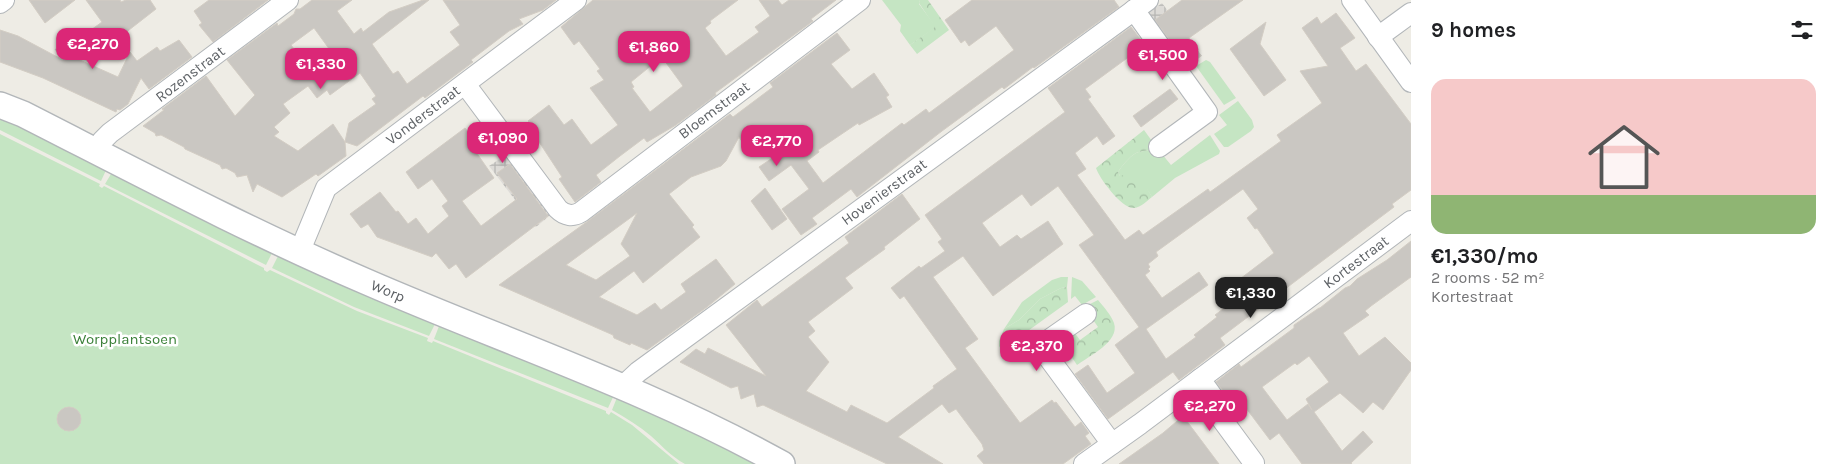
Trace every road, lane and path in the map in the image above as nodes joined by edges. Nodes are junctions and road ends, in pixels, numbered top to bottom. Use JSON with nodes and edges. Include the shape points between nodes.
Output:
{"nodes":[{"id":1,"x":4,"y":0,"type":"edge"},
{"id":2,"x":288,"y":0,"type":"edge"},
{"id":3,"x":576,"y":0,"type":"edge"},
{"id":4,"x":860,"y":0,"type":"edge"},
{"id":5,"x":1352,"y":0,"type":"edge"},
{"id":6,"x":0,"y":4,"type":"edge"},
{"id":7,"x":1141,"y":5,"type":"edge"},
{"id":8,"x":1411,"y":13,"type":"edge"},
{"id":9,"x":1378,"y":37,"type":"junction"},
{"id":10,"x":1411,"y":82,"type":"edge"},
{"id":11,"x":465,"y":84,"type":"junction"},
{"id":12,"x":0,"y":104,"type":"edge"},
{"id":13,"x":1159,"y":147,"type":"dead end"},
{"id":14,"x":97,"y":152,"type":"junction"},
{"id":15,"x":1411,"y":221,"type":"edge"},
{"id":16,"x":299,"y":253,"type":"junction"},
{"id":17,"x":1086,"y":314,"type":"dead end"},
{"id":18,"x":1200,"y":379,"type":"junction"},
{"id":19,"x":623,"y":386,"type":"junction"},
{"id":20,"x":1112,"y":444,"type":"junction"},
{"id":21,"x":1257,"y":461,"type":"edge"},
{"id":22,"x":782,"y":464,"type":"edge"},
{"id":23,"x":1084,"y":464,"type":"edge"}],
"edges":[{"from":1,"to":6,"type":"street"},
{"from":2,"to":14,"type":"street","name":"Rozenstraat","via":[[110,133]]},
{"from":3,"to":11,"type":"street","name":"Vonderstraat"},
{"from":4,"to":11,"type":"street","name":"Bloemstraat","via":[[573,216],[558,209]]},
{"from":5,"to":9,"type":"street"},
{"from":7,"to":13,"type":"street","via":[[1207,112]]},
{"from":7,"to":19,"type":"street","name":"Hovenierstraat"},
{"from":8,"to":9,"type":"street"},
{"from":9,"to":10,"type":"street"},
{"from":11,"to":16,"type":"street","name":"Vonderstraat","via":[[326,188]]},
{"from":12,"to":14,"type":"street","name":"Worp"},
{"from":14,"to":16,"type":"street","name":"Worp"},
{"from":15,"to":18,"type":"street","name":"Kortestraat"},
{"from":16,"to":19,"type":"street","name":"Worp"},
{"from":17,"to":20,"type":"street","via":[[1040,346]]},
{"from":18,"to":20,"type":"street","name":"Kortestraat"},
{"from":18,"to":21,"type":"street","via":[[1218,404],[1218,414]]},
{"from":19,"to":22,"type":"street","name":"Worp","via":[[722,431]]},
{"from":20,"to":23,"type":"street","name":"Kortestraat"}]}
